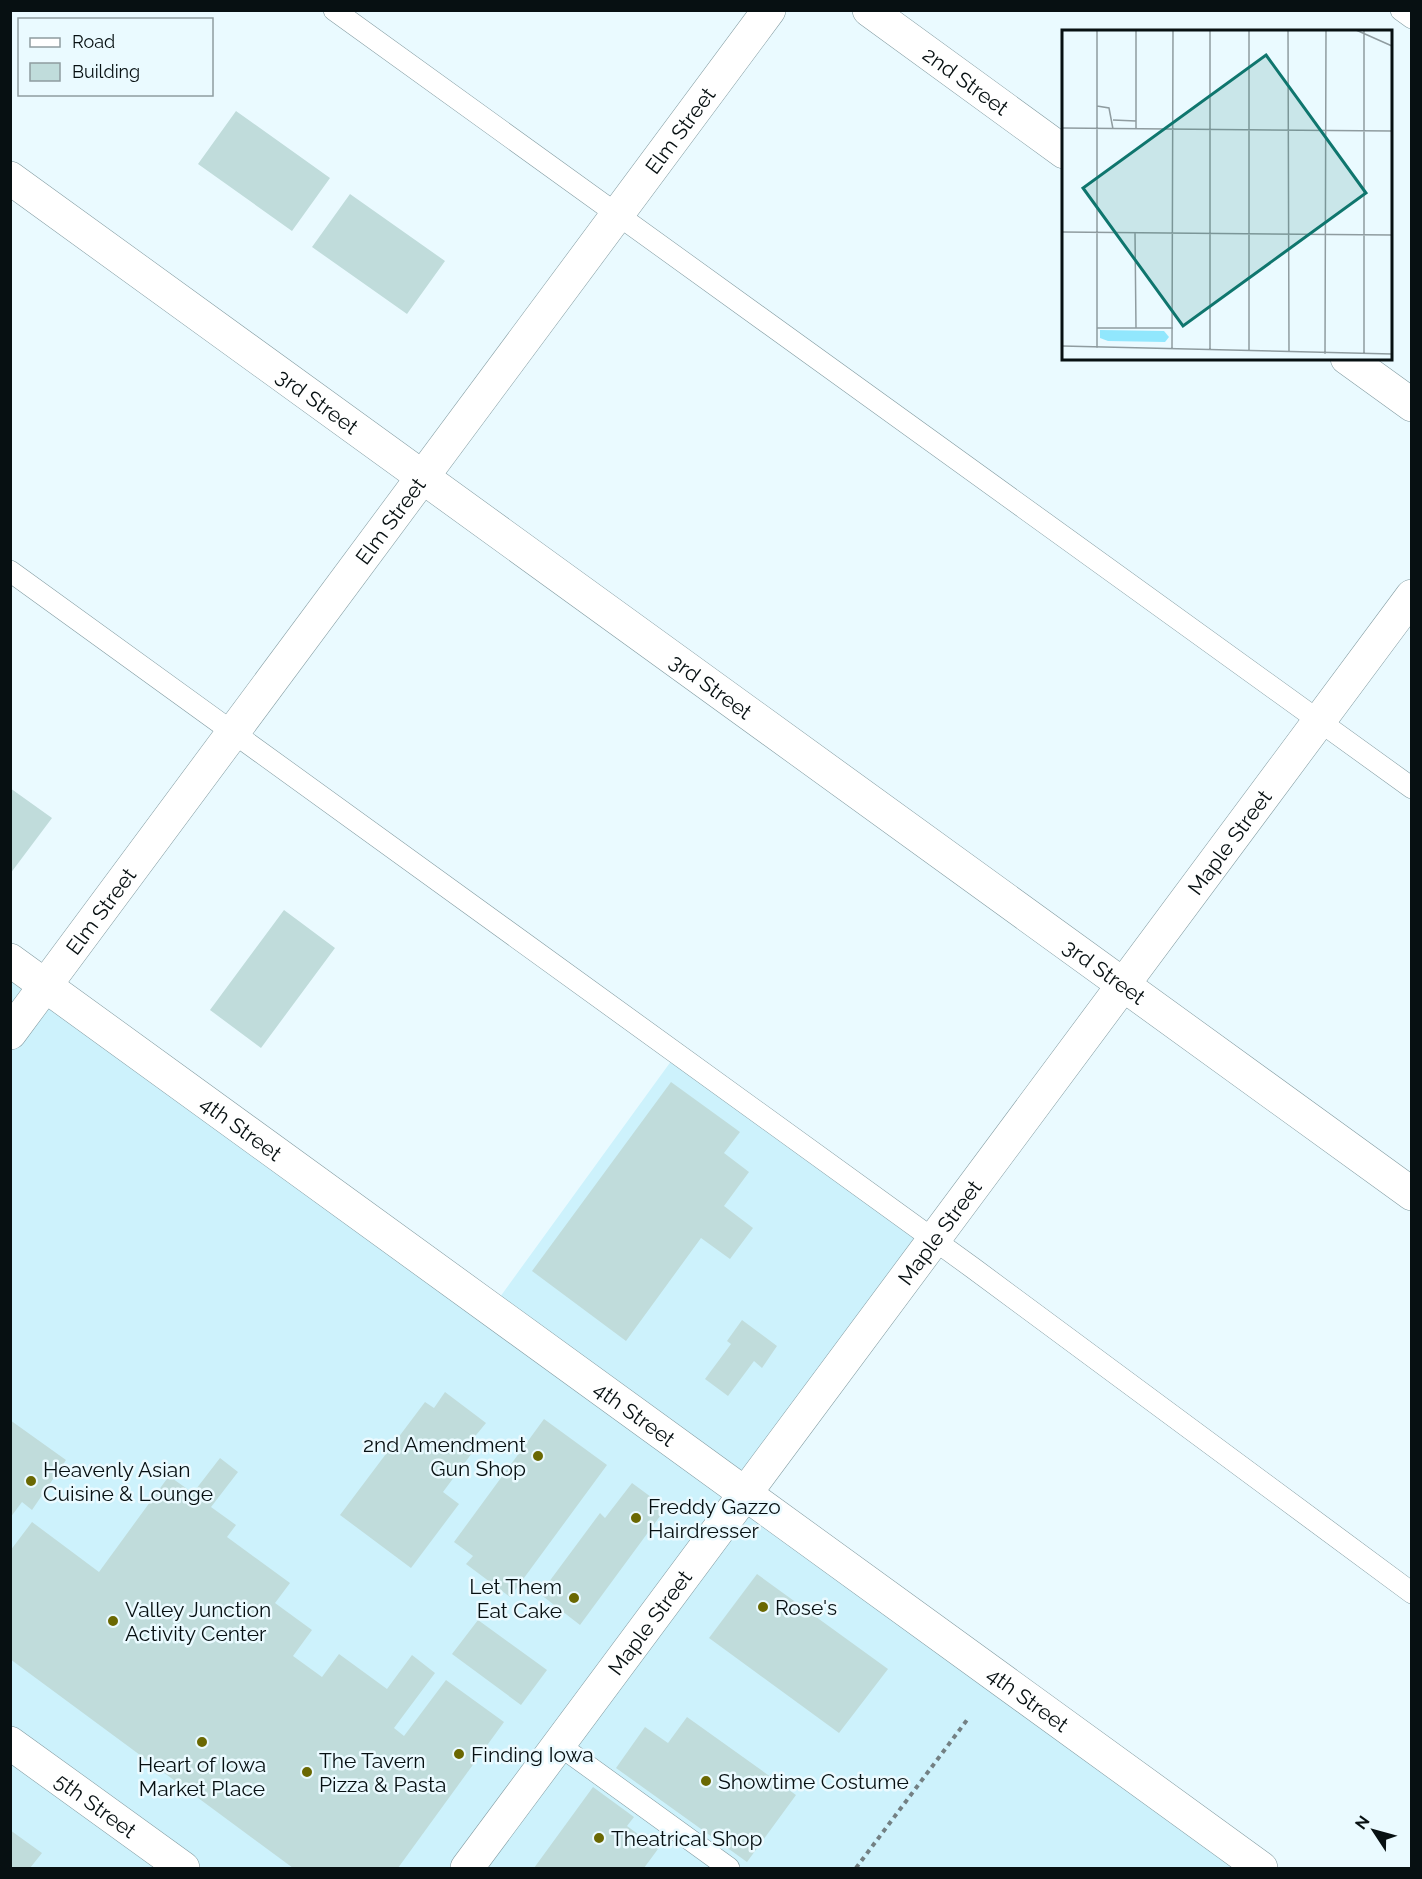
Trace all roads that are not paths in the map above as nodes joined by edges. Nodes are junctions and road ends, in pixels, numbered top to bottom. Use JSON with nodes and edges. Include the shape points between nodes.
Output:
{"nodes":[{"id":1,"x":334,"y":10,"type":"edge"},
{"id":2,"x":769,"y":10,"type":"edge"},
{"id":3,"x":869,"y":10,"type":"edge"},
{"id":4,"x":1401,"y":10,"type":"edge"},
{"id":5,"x":1412,"y":18,"type":"edge"},
{"id":6,"x":1062,"y":151,"type":"edge"},
{"id":7,"x":10,"y":178,"type":"edge"},
{"id":8,"x":617,"y":216,"type":"junction"},
{"id":9,"x":1350,"y":360,"type":"edge"},
{"id":10,"x":1412,"y":405,"type":"edge"},
{"id":11,"x":423,"y":477,"type":"junction"},
{"id":12,"x":10,"y":571,"type":"edge"},
{"id":13,"x":1412,"y":596,"type":"edge"},
{"id":14,"x":1319,"y":721,"type":"junction"},
{"id":15,"x":234,"y":732,"type":"junction"},
{"id":16,"x":1412,"y":788,"type":"edge"},
{"id":17,"x":10,"y":960,"type":"edge"},
{"id":18,"x":1124,"y":984,"type":"junction"},
{"id":19,"x":46,"y":986,"type":"junction"},
{"id":20,"x":10,"y":1033,"type":"edge"},
{"id":21,"x":1412,"y":1194,"type":"edge"},
{"id":22,"x":934,"y":1240,"type":"junction"},
{"id":23,"x":746,"y":1493,"type":"junction"},
{"id":24,"x":1412,"y":1593,"type":"edge"},
{"id":25,"x":10,"y":1743,"type":"edge"},
{"id":26,"x":559,"y":1745,"type":"junction"},
{"id":27,"x":183,"y":1869,"type":"edge"},
{"id":28,"x":467,"y":1869,"type":"edge"},
{"id":29,"x":729,"y":1869,"type":"edge"},
{"id":30,"x":1261,"y":1869,"type":"edge"}],
"edges":[{"from":1,"to":8,"type":"lane"},
{"from":2,"to":8,"type":"street","name":"Elm Street"},
{"from":3,"to":6,"type":"street","name":"2nd Street"},
{"from":4,"to":5,"type":"lane"},
{"from":7,"to":11,"type":"street","name":"3rd Street"},
{"from":8,"to":11,"type":"street","name":"Elm Street"},
{"from":8,"to":14,"type":"lane"},
{"from":9,"to":10,"type":"street"},
{"from":11,"to":15,"type":"street","name":"Elm Street"},
{"from":11,"to":18,"type":"street","name":"3rd Street"},
{"from":12,"to":15,"type":"lane"},
{"from":13,"to":14,"type":"street","name":"Maple Street"},
{"from":14,"to":16,"type":"lane"},
{"from":14,"to":18,"type":"street","name":"Maple Street"},
{"from":15,"to":19,"type":"street","name":"Elm Street"},
{"from":15,"to":22,"type":"lane"},
{"from":17,"to":19,"type":"street","name":"4th Street"},
{"from":18,"to":21,"type":"street","name":"3rd Street"},
{"from":18,"to":22,"type":"street","name":"Maple Street"},
{"from":19,"to":20,"type":"street","name":"Elm Street"},
{"from":19,"to":23,"type":"street","name":"4th Street"},
{"from":22,"to":23,"type":"street","name":"Maple Street"},
{"from":22,"to":24,"type":"lane"},
{"from":23,"to":26,"type":"street","name":"Maple Street"},
{"from":23,"to":30,"type":"street","name":"4th Street"},
{"from":25,"to":27,"type":"street","name":"5th Street"},
{"from":26,"to":28,"type":"street","name":"Maple Street"},
{"from":26,"to":29,"type":"lane"}]}
